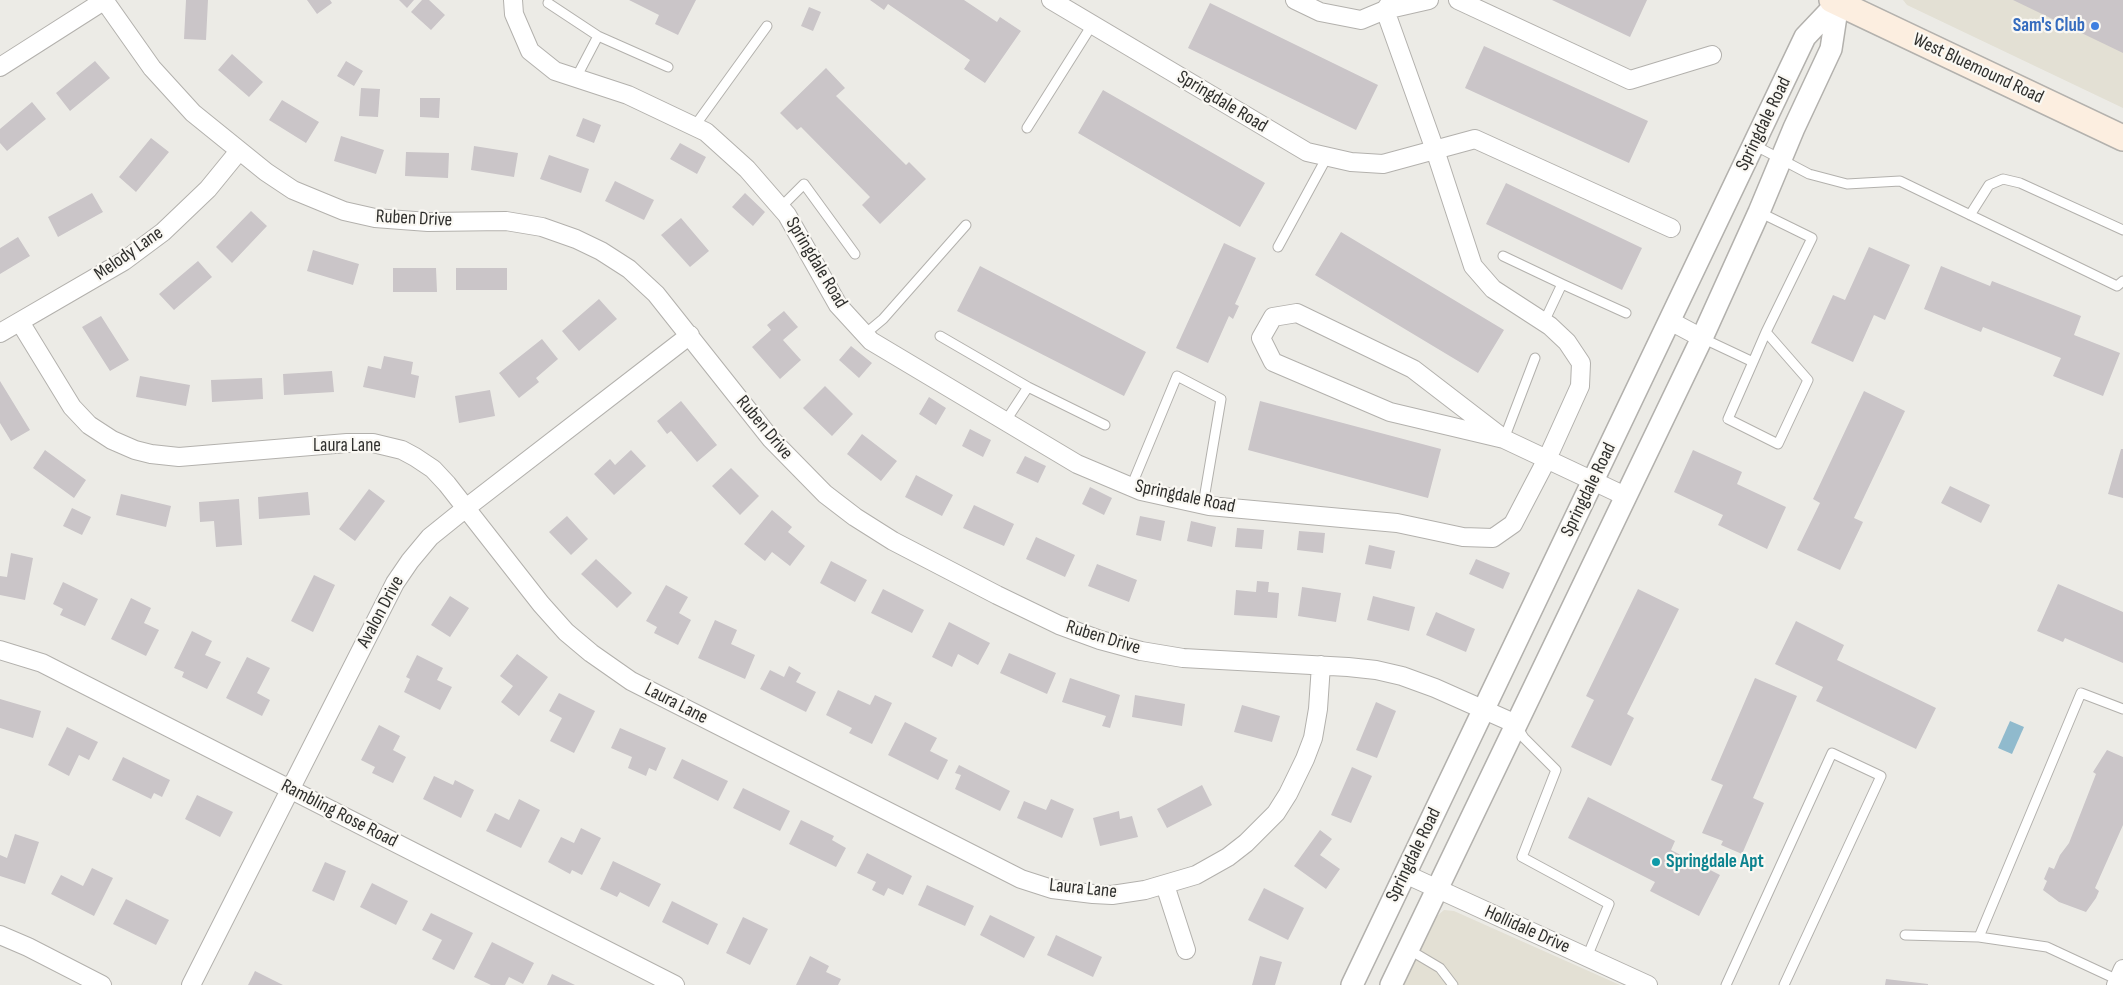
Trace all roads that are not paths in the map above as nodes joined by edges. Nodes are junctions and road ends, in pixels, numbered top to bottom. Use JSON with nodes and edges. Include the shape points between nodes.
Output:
{"nodes":[{"id":1,"x":104,"y":0,"type":"edge"},
{"id":2,"x":514,"y":0,"type":"edge"},
{"id":3,"x":1051,"y":0,"type":"edge"},
{"id":4,"x":1295,"y":0,"type":"edge"},
{"id":5,"x":1429,"y":0,"type":"edge"},
{"id":6,"x":1458,"y":0,"type":"edge"},
{"id":7,"x":1837,"y":1,"type":"edge"},
{"id":8,"x":548,"y":3,"type":"dead end"},
{"id":9,"x":1388,"y":5,"type":"edge"},
{"id":10,"x":1092,"y":25,"type":"junction"},
{"id":11,"x":767,"y":26,"type":"dead end"},
{"id":12,"x":598,"y":36,"type":"junction"},
{"id":13,"x":1712,"y":55,"type":"dead end"},
{"id":14,"x":0,"y":67,"type":"edge"},
{"id":15,"x":668,"y":67,"type":"dead end"},
{"id":16,"x":576,"y":78,"type":"junction"},
{"id":17,"x":694,"y":127,"type":"junction"},
{"id":18,"x":1027,"y":128,"type":"dead end"},
{"id":19,"x":2123,"y":138,"type":"edge"},
{"id":20,"x":1754,"y":144,"type":"junction"},
{"id":21,"x":1435,"y":150,"type":"junction"},
{"id":22,"x":239,"y":151,"type":"junction"},
{"id":23,"x":1327,"y":156,"type":"junction"},
{"id":24,"x":1782,"y":159,"type":"junction"},
{"id":25,"x":780,"y":208,"type":"junction"},
{"id":26,"x":1759,"y":212,"type":"junction"},
{"id":27,"x":1970,"y":215,"type":"junction"},
{"id":28,"x":966,"y":225,"type":"dead end"},
{"id":29,"x":1671,"y":228,"type":"dead end"},
{"id":30,"x":2123,"y":230,"type":"edge"},
{"id":31,"x":1278,"y":247,"type":"dead end"},
{"id":32,"x":855,"y":254,"type":"dead end"},
{"id":33,"x":1503,"y":256,"type":"dead end"},
{"id":34,"x":2123,"y":281,"type":"edge"},
{"id":35,"x":1562,"y":284,"type":"junction"},
{"id":36,"x":1626,"y":313,"type":"dead end"},
{"id":37,"x":1670,"y":321,"type":"junction"},
{"id":38,"x":20,"y":322,"type":"junction"},
{"id":39,"x":1544,"y":322,"type":"junction"},
{"id":40,"x":1766,"y":332,"type":"junction"},
{"id":41,"x":0,"y":333,"type":"edge"},
{"id":42,"x":864,"y":334,"type":"junction"},
{"id":43,"x":690,"y":335,"type":"junction"},
{"id":44,"x":940,"y":336,"type":"dead end"},
{"id":45,"x":1702,"y":338,"type":"junction"},
{"id":46,"x":1535,"y":358,"type":"dead end"},
{"id":47,"x":1753,"y":362,"type":"junction"},
{"id":48,"x":1028,"y":387,"type":"junction"},
{"id":49,"x":1005,"y":422,"type":"junction"},
{"id":50,"x":1105,"y":425,"type":"dead end"},
{"id":51,"x":1504,"y":439,"type":"junction"},
{"id":52,"x":1547,"y":459,"type":"junction"},
{"id":53,"x":1593,"y":481,"type":"junction"},
{"id":54,"x":1131,"y":487,"type":"junction"},
{"id":55,"x":1625,"y":496,"type":"junction"},
{"id":56,"x":1203,"y":505,"type":"junction"},
{"id":57,"x":466,"y":508,"type":"junction"},
{"id":58,"x":0,"y":650,"type":"edge"},
{"id":59,"x":1322,"y":665,"type":"junction"},
{"id":60,"x":2123,"y":709,"type":"edge"},
{"id":61,"x":1484,"y":710,"type":"junction"},
{"id":62,"x":1516,"y":724,"type":"junction"},
{"id":63,"x":290,"y":789,"type":"junction"},
{"id":64,"x":1405,"y":874,"type":"junction"},
{"id":65,"x":1165,"y":885,"type":"junction"},
{"id":66,"x":1437,"y":889,"type":"junction"},
{"id":67,"x":0,"y":935,"type":"edge"},
{"id":68,"x":1904,"y":935,"type":"dead end"},
{"id":69,"x":1979,"y":937,"type":"junction"},
{"id":70,"x":1408,"y":949,"type":"junction"},
{"id":71,"x":1186,"y":950,"type":"dead end"},
{"id":72,"x":1587,"y":957,"type":"junction"},
{"id":73,"x":2119,"y":978,"type":"edge"},
{"id":74,"x":102,"y":985,"type":"edge"},
{"id":75,"x":191,"y":985,"type":"edge"},
{"id":76,"x":675,"y":985,"type":"edge"},
{"id":77,"x":1352,"y":985,"type":"edge"},
{"id":78,"x":1391,"y":985,"type":"edge"},
{"id":79,"x":1452,"y":985,"type":"edge"},
{"id":80,"x":1648,"y":985,"type":"edge"},
{"id":81,"x":1726,"y":985,"type":"edge"},
{"id":82,"x":1784,"y":985,"type":"edge"}],
"edges":[{"from":1,"to":14,"type":"street"},
{"from":1,"to":22,"type":"street","name":"Ruben Drive","via":[[152,68],[193,113]]},
{"from":2,"to":16,"type":"street","name":"Springdale Road","via":[[514,14],[530,51],[554,71]]},
{"from":3,"to":10,"type":"street","name":"Springdale Road"},
{"from":4,"to":9,"type":"street","via":[[1320,12],[1361,20]]},
{"from":5,"to":9,"type":"street"},
{"from":6,"to":13,"type":"street","via":[[1630,80]]},
{"from":7,"to":19,"type":"main road","name":"West Bluemound Road"},
{"from":7,"to":20,"type":"street","name":"Springdale Road","via":[[1806,37]]},
{"from":7,"to":24,"type":"street","name":"Springdale Road","via":[[1831,49]]},
{"from":8,"to":12,"type":"lane"},
{"from":9,"to":21,"type":"street","name":"Springdale Road"},
{"from":10,"to":18,"type":"lane"},
{"from":10,"to":23,"type":"street","name":"Springdale Road","via":[[1307,152]]},
{"from":11,"to":17,"type":"lane"},
{"from":12,"to":15,"type":"lane"},
{"from":12,"to":16,"type":"lane"},
{"from":16,"to":17,"type":"street","name":"Springdale Road","via":[[628,95]]},
{"from":17,"to":25,"type":"street","name":"Springdale Road","via":[[706,132],[747,169]]},
{"from":20,"to":24,"type":"lane"},
{"from":20,"to":37,"type":"street","name":"Springdale Road"},
{"from":21,"to":23,"type":"street","name":"Springdale Road","via":[[1382,164]]},
{"from":21,"to":29,"type":"street","name":"Springdale Road","via":[[1475,139]]},
{"from":21,"to":39,"type":"street","name":"Springdale Road","via":[[1473,266],[1492,289]]},
{"from":22,"to":38,"type":"street","name":"Melody Lane","via":[[208,188],[163,232],[124,261]]},
{"from":22,"to":43,"type":"street","name":"Ruben Drive","via":[[293,190],[344,211],[403,222],[506,221],[542,227],[576,239],[629,269],[656,294]]},
{"from":23,"to":31,"type":"lane"},
{"from":24,"to":26,"type":"street","name":"Springdale Road"},
{"from":24,"to":27,"type":"lane","via":[[1809,174],[1847,184],[1900,181]]},
{"from":25,"to":32,"type":"lane","via":[[804,184]]},
{"from":25,"to":42,"type":"street","name":"Springdale Road","via":[[838,305]]},
{"from":26,"to":40,"type":"lane","via":[[1812,238]]},
{"from":26,"to":45,"type":"street","name":"Springdale Road"},
{"from":27,"to":30,"type":"lane","via":[[1989,185],[2003,179]]},
{"from":27,"to":34,"type":"lane","via":[[2117,286]]},
{"from":28,"to":42,"type":"lane","via":[[883,319]]},
{"from":33,"to":35,"type":"lane"},
{"from":35,"to":36,"type":"lane"},
{"from":35,"to":39,"type":"lane"},
{"from":37,"to":45,"type":"street"},
{"from":37,"to":53,"type":"street","name":"Springdale Road"},
{"from":38,"to":41,"type":"street","name":"Melody Lane"},
{"from":38,"to":57,"type":"street","name":"Laura Lane","via":[[72,407],[112,440],[135,450],[179,457],[346,443],[384,445],[415,456],[433,469]]},
{"from":39,"to":52,"type":"street","name":"Springdale Road","via":[[1567,342],[1581,363],[1580,386]]},
{"from":40,"to":47,"type":"lane"},
{"from":40,"to":47,"type":"lane","via":[[1808,380],[1778,444],[1728,418]]},
{"from":42,"to":49,"type":"street","name":"Springdale Road"},
{"from":43,"to":57,"type":"street","name":"Avalon Drive"},
{"from":43,"to":59,"type":"street","name":"Ruben Drive","via":[[771,439],[798,468],[825,494],[894,541],[1059,625],[1100,640],[1183,658]]},
{"from":44,"to":48,"type":"lane"},
{"from":45,"to":47,"type":"lane"},
{"from":45,"to":55,"type":"street","name":"Springdale Road"},
{"from":46,"to":51,"type":"lane"},
{"from":48,"to":49,"type":"lane"},
{"from":48,"to":50,"type":"lane"},
{"from":49,"to":54,"type":"street","name":"Springdale Road","via":[[1077,464]]},
{"from":51,"to":51,"type":"street","via":[[1413,369],[1298,313],[1273,317],[1261,338],[1273,362],[1381,408]]},
{"from":51,"to":52,"type":"street"},
{"from":52,"to":53,"type":"street"},
{"from":52,"to":56,"type":"street","name":"Springdale Road","via":[[1513,524],[1493,538],[1463,537],[1397,523]]},
{"from":53,"to":55,"type":"street"},
{"from":53,"to":61,"type":"street","name":"Springdale Road"},
{"from":54,"to":56,"type":"street","name":"Springdale Road"},
{"from":54,"to":56,"type":"lane","via":[[1177,376],[1221,399]]},
{"from":55,"to":62,"type":"street","name":"Springdale Road"},
{"from":57,"to":63,"type":"street","name":"Avalon Drive","via":[[430,537],[395,583]]},
{"from":57,"to":65,"type":"street","name":"Laura Lane","via":[[566,632],[631,681],[1021,879],[1052,889],[1093,894],[1129,893]]},
{"from":58,"to":63,"type":"street","name":"Rambling Rose Road","via":[[42,663]]},
{"from":59,"to":61,"type":"street","name":"Ruben Drive","via":[[1402,676]]},
{"from":59,"to":65,"type":"street","name":"Laura Lane","via":[[1313,738],[1276,813],[1228,857],[1196,875]]},
{"from":60,"to":69,"type":"lane","via":[[2081,693]]},
{"from":61,"to":62,"type":"street","name":"Ruben Drive"},
{"from":61,"to":64,"type":"street","name":"Springdale Road"},
{"from":62,"to":66,"type":"street","name":"Springdale Road"},
{"from":62,"to":72,"type":"lane","via":[[1524,738],[1556,770],[1522,856],[1610,904]]},
{"from":63,"to":75,"type":"street","name":"Avalon Drive"},
{"from":63,"to":76,"type":"street","name":"Rambling Rose Road"},
{"from":64,"to":66,"type":"street","name":"Hollidale Drive"},
{"from":64,"to":77,"type":"street","name":"Springdale Road"},
{"from":65,"to":71,"type":"street"},
{"from":66,"to":70,"type":"street","name":"Springdale Road"},
{"from":66,"to":72,"type":"street","name":"Hollidale Drive"},
{"from":67,"to":74,"type":"street"},
{"from":68,"to":69,"type":"lane"},
{"from":69,"to":73,"type":"lane","via":[[2046,947]]},
{"from":70,"to":78,"type":"street","name":"Springdale Road"},
{"from":70,"to":79,"type":"lane","via":[[1440,968]]},
{"from":72,"to":80,"type":"street","name":"Hollidale Drive"},
{"from":81,"to":82,"type":"lane","via":[[1832,753],[1881,776]]}]}
